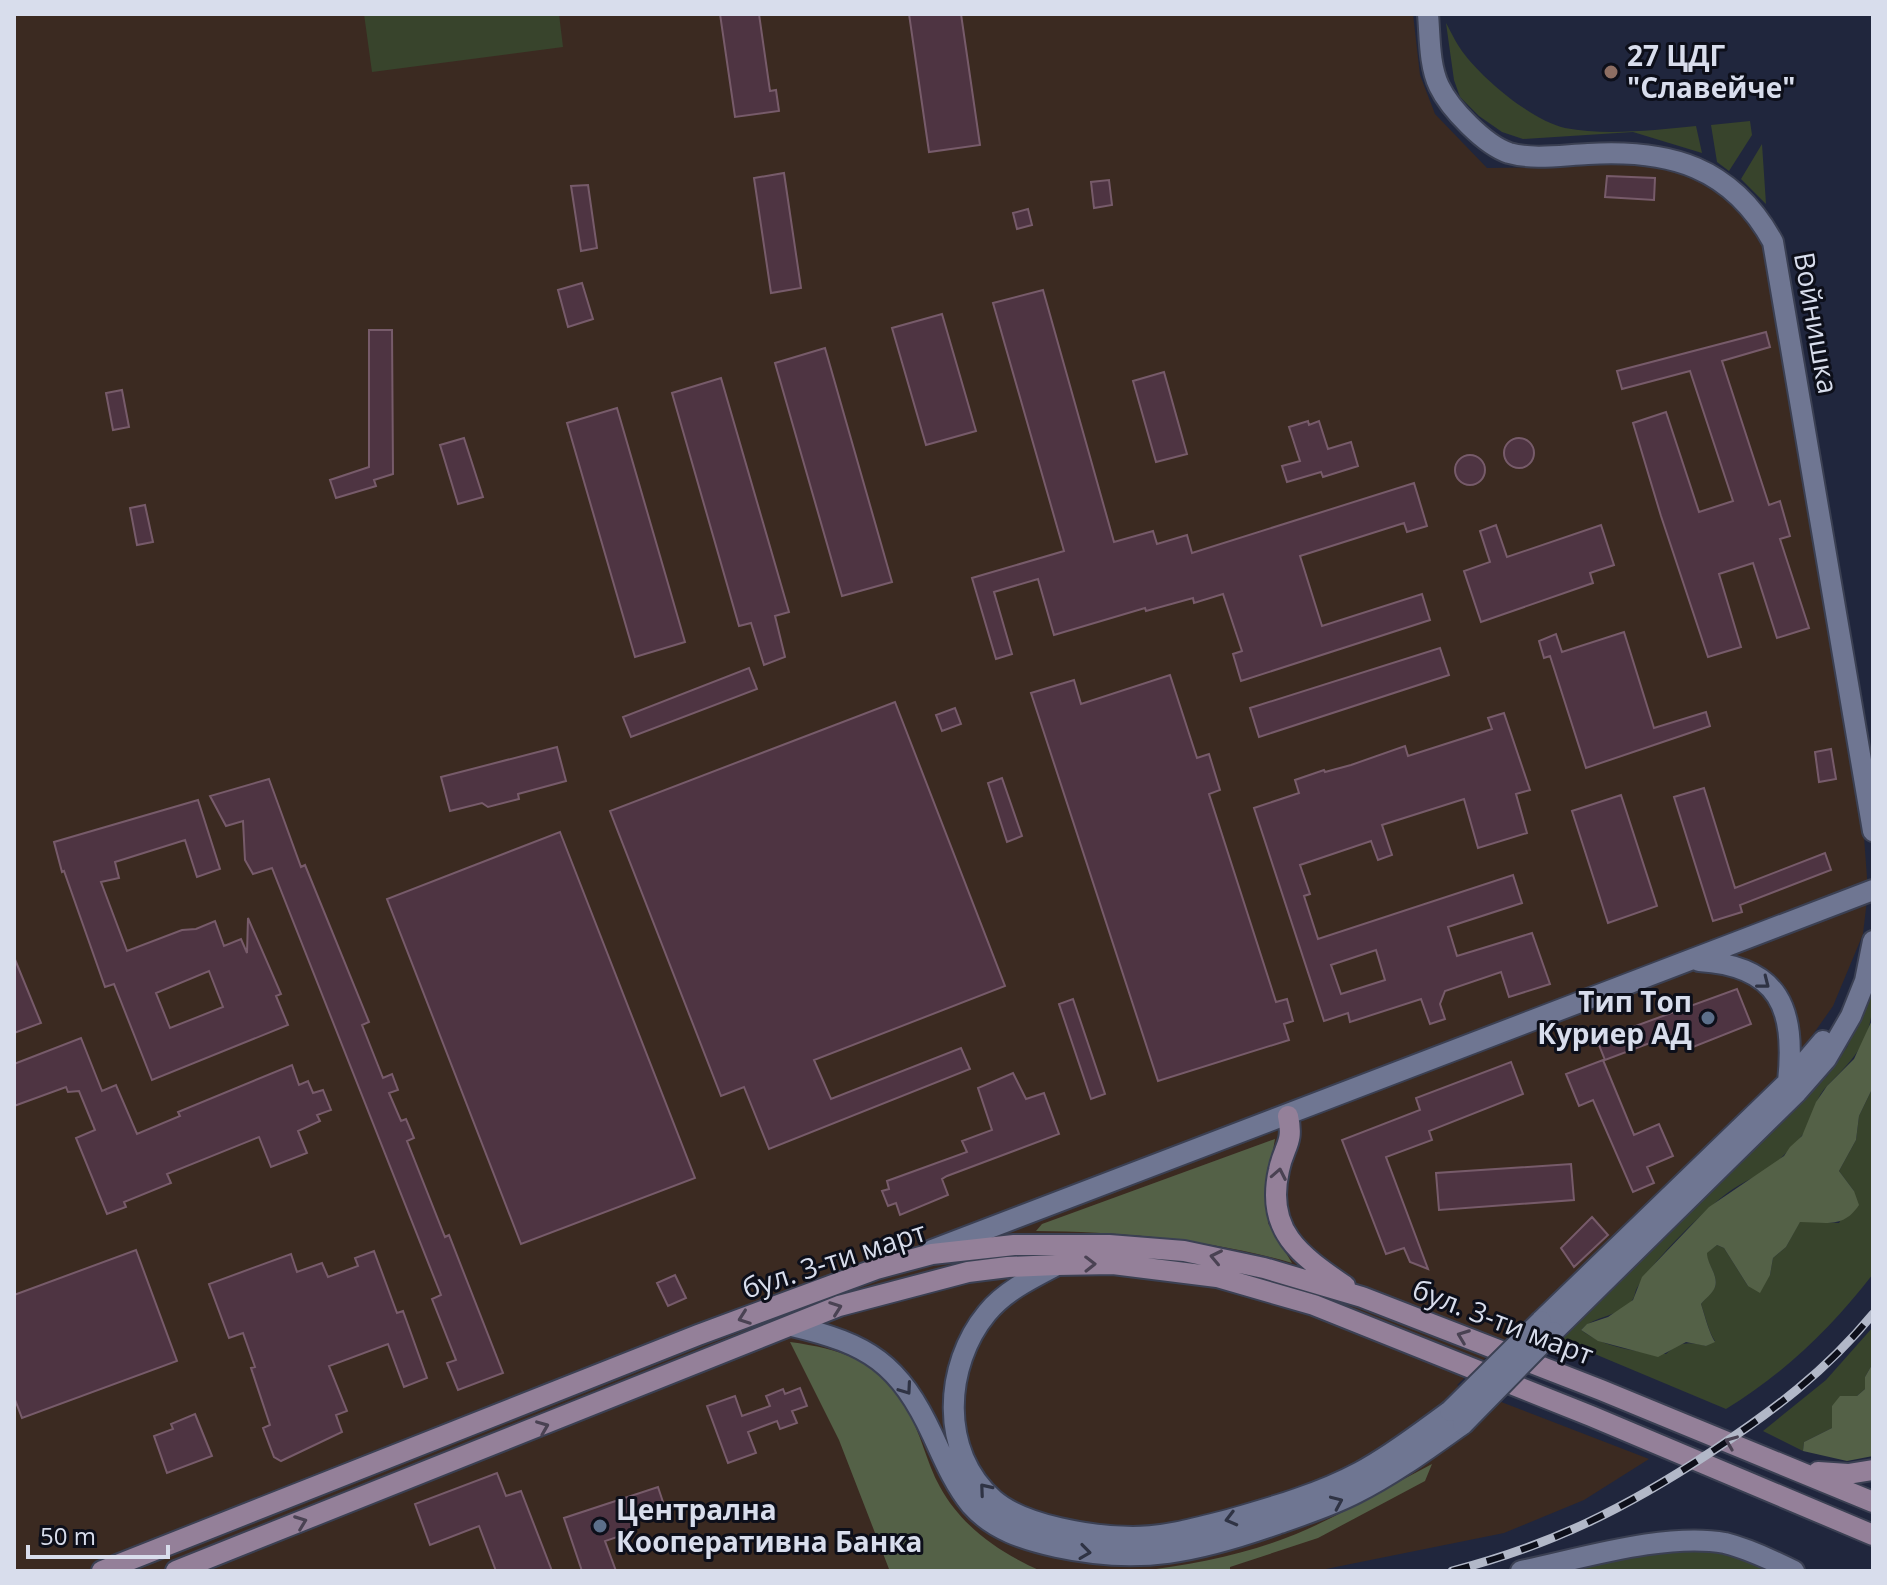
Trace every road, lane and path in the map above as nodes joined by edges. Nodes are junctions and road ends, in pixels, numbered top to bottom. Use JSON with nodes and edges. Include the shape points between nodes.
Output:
{"nodes":[{"id":1,"x":1428,"y":14,"type":"edge"},
{"id":2,"x":1873,"y":831,"type":"edge"},
{"id":3,"x":1873,"y":890,"type":"edge"},
{"id":4,"x":1871,"y":951,"type":"edge"},
{"id":5,"x":1691,"y":961,"type":"junction"},
{"id":6,"x":1788,"y":1082,"type":"junction"},
{"id":7,"x":1288,"y":1116,"type":"junction"},
{"id":8,"x":900,"y":1262,"type":"junction"},
{"id":9,"x":1057,"y":1265,"type":"junction"},
{"id":10,"x":1362,"y":1297,"type":"junction"},
{"id":11,"x":792,"y":1326,"type":"junction"},
{"id":12,"x":1547,"y":1327,"type":"junction"},
{"id":13,"x":1456,"y":1417,"type":"junction"},
{"id":14,"x":1873,"y":1470,"type":"edge"},
{"id":15,"x":1803,"y":1471,"type":"junction"},
{"id":16,"x":1873,"y":1502,"type":"edge"},
{"id":17,"x":1873,"y":1535,"type":"edge"},
{"id":18,"x":102,"y":1571,"type":"edge"},
{"id":19,"x":176,"y":1571,"type":"edge"},
{"id":20,"x":1521,"y":1571,"type":"edge"},
{"id":21,"x":1794,"y":1571,"type":"edge"}],
"edges":[{"from":1,"to":2,"type":"street","name":"Войнишка","via":[[1439,86],[1469,125],[1502,150],[1521,155],[1627,153],[1669,158],[1712,174],[1767,230],[1778,265]]},
{"from":3,"to":5,"type":"street"},
{"from":4,"to":6,"type":"street","via":[[1831,1030]]},
{"from":4,"to":12,"type":"street","via":[[1860,998],[1826,1059]]},
{"from":5,"to":6,"type":"street","one_way":true,"via":[[1739,967],[1777,994],[1789,1021]]},
{"from":5,"to":7,"type":"street"},
{"from":6,"to":12,"type":"street"},
{"from":7,"to":8,"type":"street"},
{"from":10,"to":7,"type":"main road","one_way":true,"via":[[1305,1258],[1282,1229],[1275,1194],[1292,1134]]},
{"from":10,"to":8,"type":"main road","name":"бул. 3-ти март","one_way":true,"via":[[1264,1268],[1146,1247],[1014,1245]]},
{"from":8,"to":18,"type":"main road","name":"бул. 3-ти март","one_way":true,"via":[[698,1335]]},
{"from":11,"to":9,"type":"main road","name":"бул. 3-ти март","one_way":true,"via":[[925,1281],[981,1270]]},
{"from":13,"to":9,"type":"street","one_way":true,"via":[[1319,1490],[1179,1533],[1093,1534],[1031,1518],[997,1503],[973,1474],[961,1451],[954,1398],[968,1340],[988,1312],[1024,1282]]},
{"from":9,"to":17,"type":"main road","name":"бул. 3-ти март","one_way":true,"via":[[1113,1264],[1217,1277],[1314,1305]]},
{"from":15,"to":10,"type":"main road","name":"бул. 3-ти март","one_way":true},
{"from":11,"to":13,"type":"street","one_way":true,"via":[[859,1347],[887,1366],[914,1399],[956,1484],[986,1520],[1043,1544],[1094,1554],[1141,1557],[1183,1552],[1271,1526],[1357,1493]]},
{"from":19,"to":11,"type":"main road","name":"бул. 3-ти март","one_way":true},
{"from":12,"to":13,"type":"street","bridge":true},
{"from":14,"to":15,"type":"main road"},
{"from":15,"to":16,"type":"main road","name":"бул. 3-ти март"},
{"from":20,"to":21,"type":"street","via":[[1693,1541],[1724,1543]]}]}
